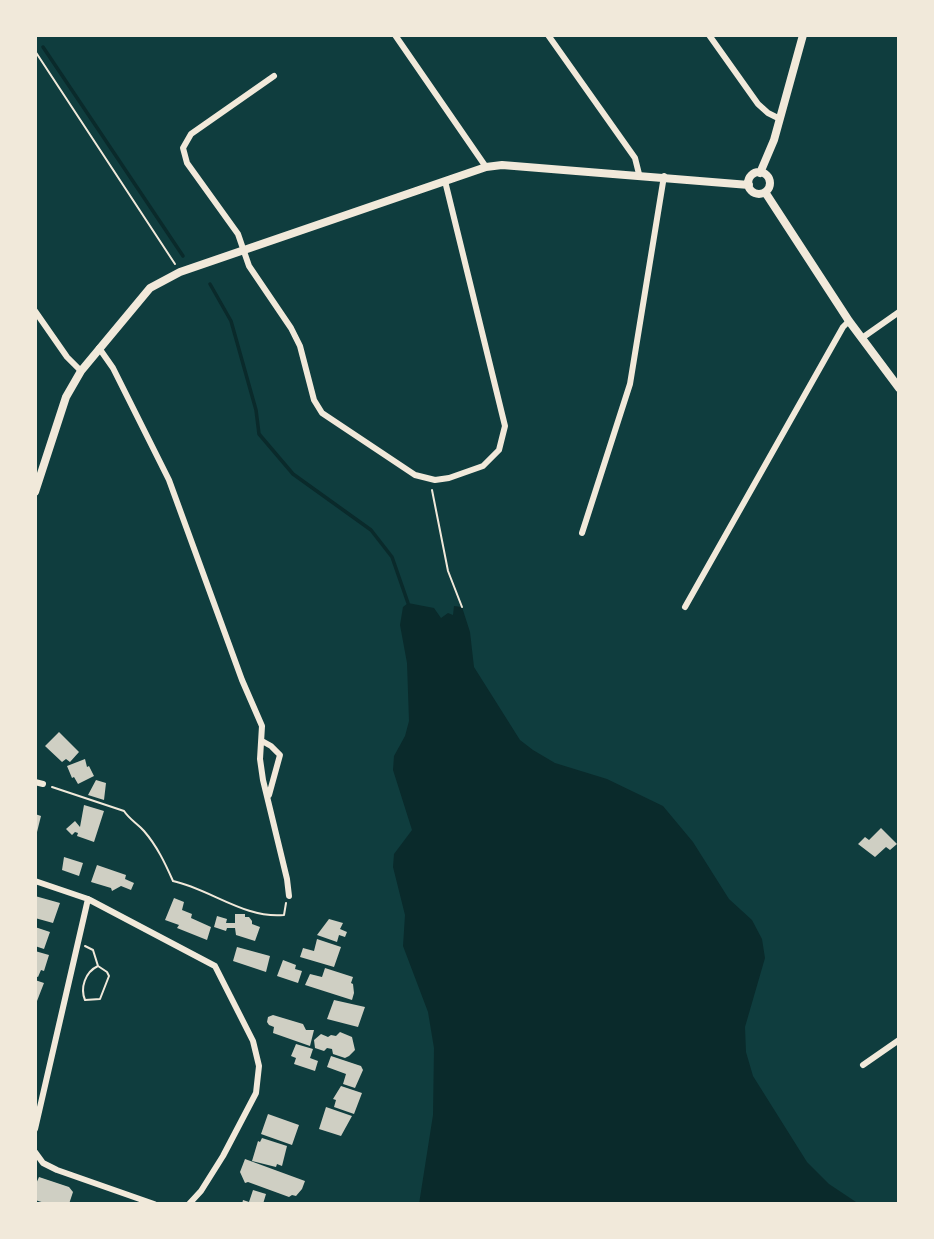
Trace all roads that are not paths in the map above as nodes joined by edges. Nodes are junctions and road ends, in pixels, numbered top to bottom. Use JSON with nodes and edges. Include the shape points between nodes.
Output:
{"nodes":[{"id":1,"x":395,"y":35,"type":"edge"},
{"id":2,"x":548,"y":35,"type":"edge"},
{"id":3,"x":709,"y":35,"type":"edge"},
{"id":4,"x":803,"y":35,"type":"edge"},
{"id":5,"x":274,"y":76,"type":"dead end"},
{"id":6,"x":780,"y":119,"type":"junction"},
{"id":7,"x":486,"y":167,"type":"junction"},
{"id":8,"x":760,"y":173,"type":"junction"},
{"id":9,"x":639,"y":174,"type":"junction"},
{"id":10,"x":664,"y":176,"type":"junction"},
{"id":11,"x":445,"y":181,"type":"junction"},
{"id":12,"x":749,"y":185,"type":"junction"},
{"id":13,"x":765,"y":192,"type":"junction"},
{"id":14,"x":243,"y":250,"type":"junction"},
{"id":15,"x":35,"y":311,"type":"edge"},
{"id":16,"x":899,"y":312,"type":"edge"},
{"id":17,"x":849,"y":321,"type":"junction"},
{"id":18,"x":862,"y":338,"type":"junction"},
{"id":19,"x":99,"y":348,"type":"junction"},
{"id":20,"x":81,"y":371,"type":"junction"},
{"id":21,"x":899,"y":388,"type":"edge"},
{"id":22,"x":35,"y":492,"type":"edge"},
{"id":23,"x":582,"y":533,"type":"dead end"},
{"id":24,"x":685,"y":607,"type":"dead end"},
{"id":25,"x":262,"y":741,"type":"junction"},
{"id":26,"x":268,"y":800,"type":"junction"},
{"id":27,"x":35,"y":881,"type":"edge"},
{"id":28,"x":289,"y":896,"type":"road end"},
{"id":29,"x":88,"y":899,"type":"junction"},
{"id":30,"x":899,"y":1040,"type":"edge"},
{"id":31,"x":863,"y":1065,"type":"dead end"},
{"id":32,"x":35,"y":1129,"type":"edge"},
{"id":33,"x":35,"y":1152,"type":"edge"},
{"id":34,"x":154,"y":1204,"type":"edge"},
{"id":35,"x":189,"y":1204,"type":"edge"}],
"edges":[{"from":1,"to":7,"type":"street"},
{"from":2,"to":9,"type":"street","via":[[635,158]]},
{"from":3,"to":6,"type":"street","via":[[758,104]]},
{"from":4,"to":6,"type":"street"},
{"from":5,"to":14,"type":"street","via":[[191,134],[183,148],[187,163],[238,234]]},
{"from":6,"to":8,"type":"street"},
{"from":7,"to":9,"type":"street"},
{"from":7,"to":11,"type":"street"},
{"from":8,"to":12,"type":"street","via":[[751,176]]},
{"from":8,"to":13,"type":"street","via":[[770,181]]},
{"from":9,"to":10,"type":"street"},
{"from":10,"to":12,"type":"street"},
{"from":10,"to":23,"type":"street","via":[[631,384]]},
{"from":11,"to":14,"type":"street"},
{"from":11,"to":14,"type":"street","via":[[505,426],[499,450],[483,466],[449,478],[415,475],[322,413],[314,400],[300,346]]},
{"from":12,"to":13,"type":"street","via":[[755,193]]},
{"from":13,"to":17,"type":"street"},
{"from":14,"to":19,"type":"street","via":[[149,288]]},
{"from":15,"to":20,"type":"street"},
{"from":16,"to":18,"type":"street"},
{"from":17,"to":18,"type":"street"},
{"from":17,"to":24,"type":"street"},
{"from":18,"to":21,"type":"street"},
{"from":19,"to":20,"type":"street"},
{"from":19,"to":25,"type":"street","via":[[169,480],[262,726]]},
{"from":20,"to":22,"type":"street","via":[[66,397]]},
{"from":25,"to":26,"type":"street","via":[[260,759]]},
{"from":25,"to":26,"type":"street","via":[[280,755]]},
{"from":26,"to":28,"type":"street"},
{"from":27,"to":29,"type":"street"},
{"from":29,"to":32,"type":"street"},
{"from":29,"to":35,"type":"street","via":[[215,966],[253,1041],[259,1066],[256,1093],[223,1156]]},
{"from":30,"to":31,"type":"street"},
{"from":33,"to":34,"type":"street","via":[[57,1170]]}]}
